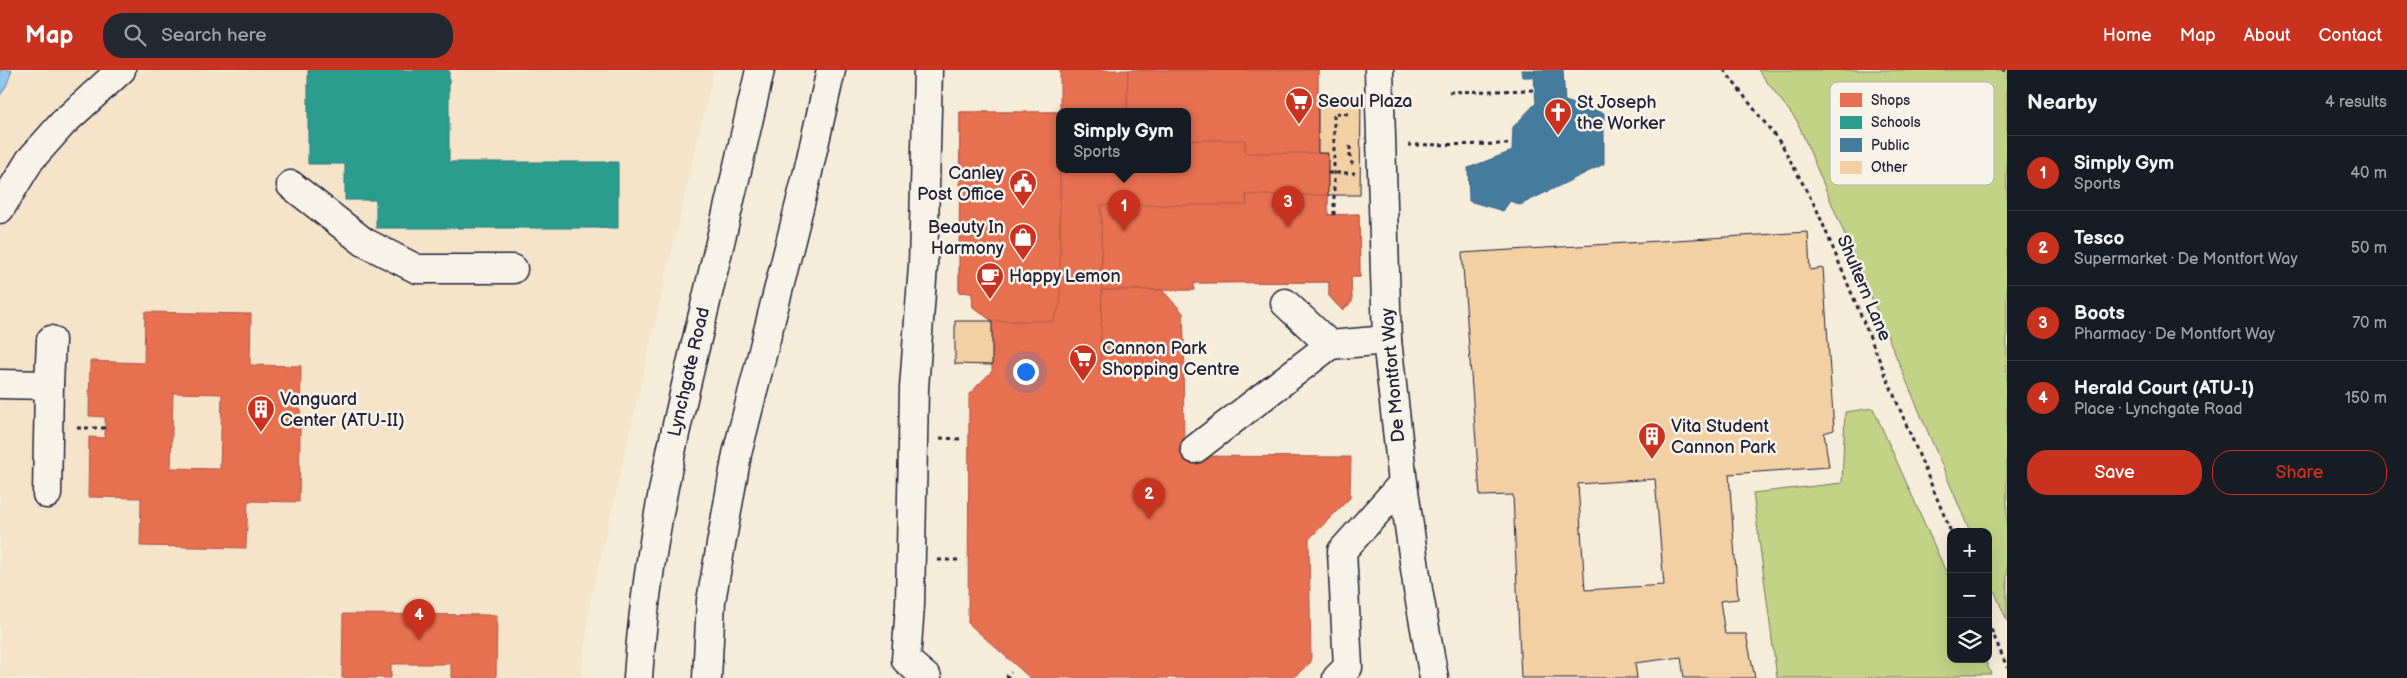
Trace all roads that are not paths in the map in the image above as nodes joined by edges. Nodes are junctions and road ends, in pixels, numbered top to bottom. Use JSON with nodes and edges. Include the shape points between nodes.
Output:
{"nodes":[{"id":1,"x":121,"y":70,"type":"edge"},
{"id":2,"x":760,"y":70,"type":"edge"},
{"id":3,"x":831,"y":70,"type":"edge"},
{"id":4,"x":928,"y":70,"type":"edge"},
{"id":5,"x":1379,"y":70,"type":"edge"},
{"id":6,"x":291,"y":185,"type":"dead end"},
{"id":7,"x":0,"y":209,"type":"edge"},
{"id":8,"x":513,"y":269,"type":"dead end"},
{"id":9,"x":1285,"y":304,"type":"dead end"},
{"id":10,"x":51,"y":340,"type":"dead end"},
{"id":11,"x":1388,"y":340,"type":"junction"},
{"id":12,"x":1330,"y":345,"type":"junction"},
{"id":13,"x":0,"y":384,"type":"edge"},
{"id":14,"x":49,"y":385,"type":"junction"},
{"id":15,"x":1195,"y":449,"type":"dead end"},
{"id":16,"x":1403,"y":482,"type":"junction"},
{"id":17,"x":46,"y":494,"type":"dead end"},
{"id":18,"x":1345,"y":674,"type":"edge"},
{"id":19,"x":638,"y":678,"type":"edge"},
{"id":20,"x":707,"y":678,"type":"edge"},
{"id":21,"x":927,"y":678,"type":"edge"},
{"id":22,"x":1434,"y":678,"type":"edge"}],
"edges":[{"from":1,"to":7,"type":"street","via":[[63,123],[30,160]]},
{"from":2,"to":19,"type":"street","name":"Lynchgate Road","via":[[674,435],[657,524]]},
{"from":3,"to":20,"type":"street","via":[[737,454],[711,601]]},
{"from":4,"to":21,"type":"street","via":[[906,660]]},
{"from":5,"to":11,"type":"street","name":"De Montfort Way"},
{"from":6,"to":8,"type":"street","via":[[364,242],[417,269]]},
{"from":9,"to":12,"type":"street"},
{"from":10,"to":14,"type":"street"},
{"from":11,"to":12,"type":"street"},
{"from":11,"to":16,"type":"street","name":"De Montfort Way"},
{"from":12,"to":15,"type":"street"},
{"from":13,"to":14,"type":"street"},
{"from":14,"to":17,"type":"street"},
{"from":16,"to":18,"type":"street","via":[[1342,551]]},
{"from":16,"to":22,"type":"street","name":"De Montfort Way"}]}
